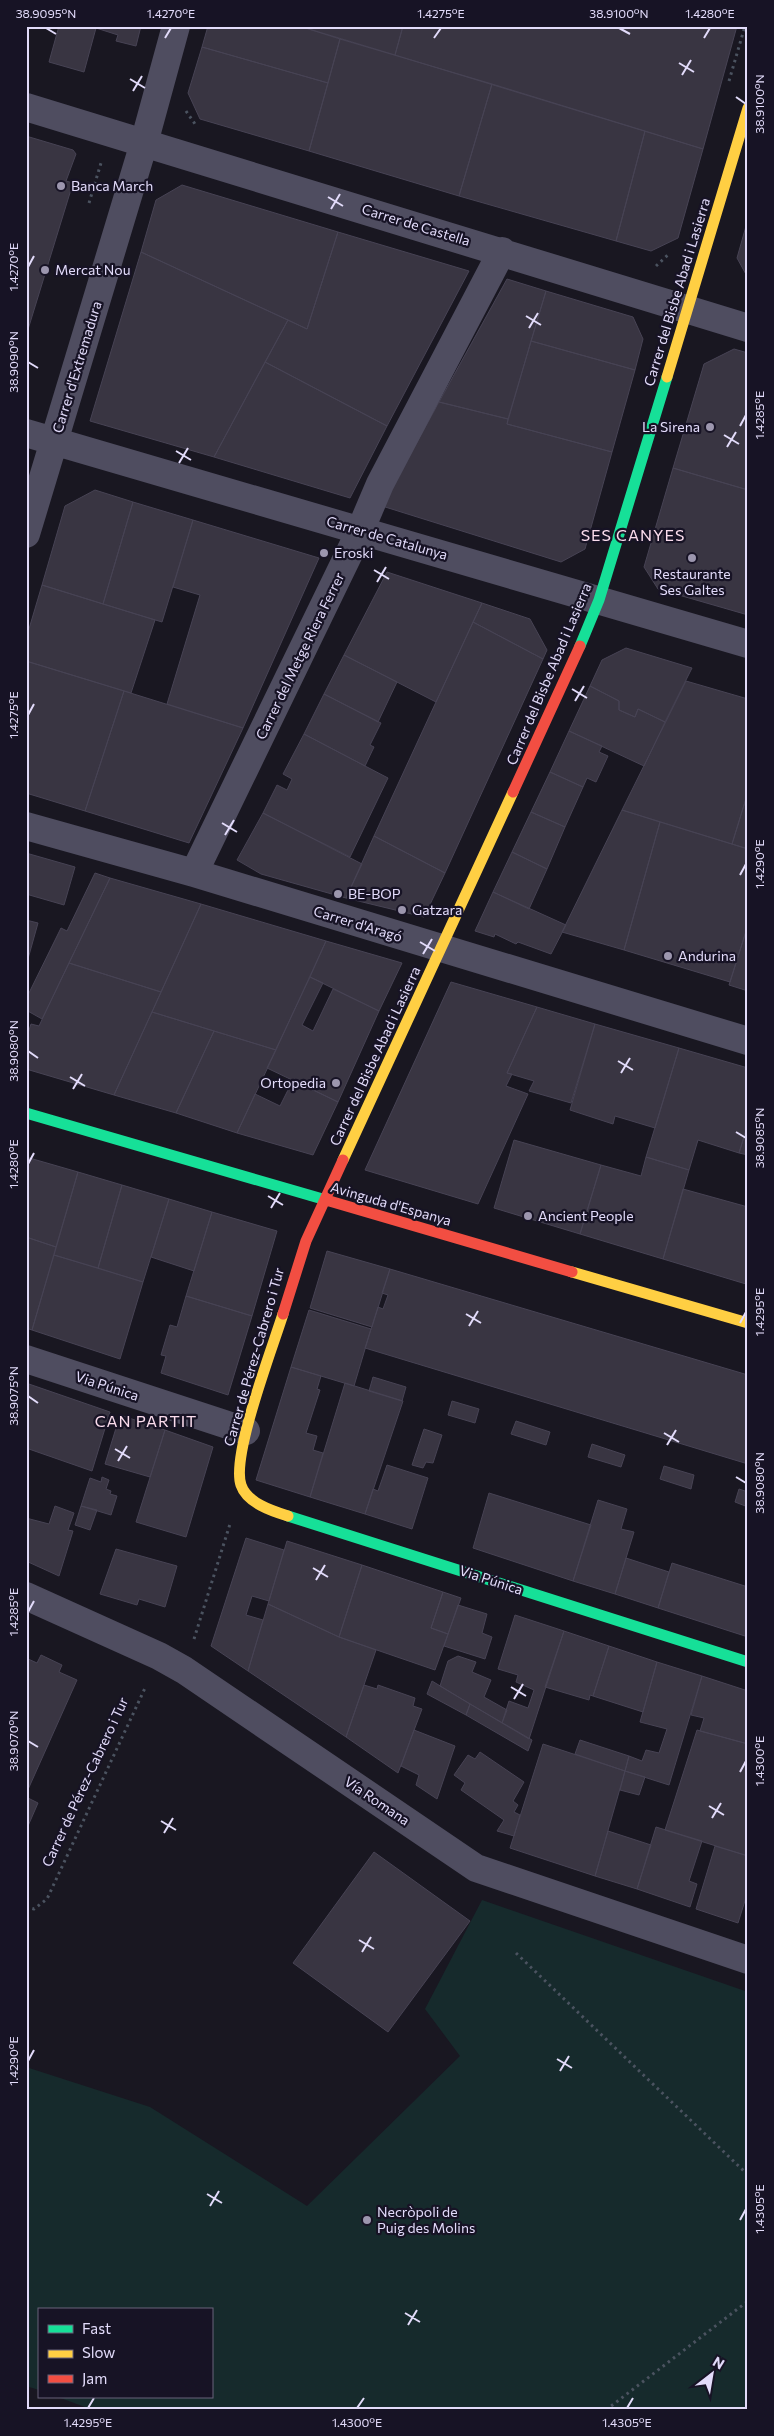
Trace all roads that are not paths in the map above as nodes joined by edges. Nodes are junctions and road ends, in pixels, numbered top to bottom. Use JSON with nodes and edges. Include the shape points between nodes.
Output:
{"nodes":[{"id":1,"x":176,"y":26,"type":"edge"},
{"id":2,"x":26,"y":107,"type":"edge"},
{"id":3,"x":748,"y":108,"type":"edge"},
{"id":4,"x":144,"y":143,"type":"junction"},
{"id":5,"x":502,"y":251,"type":"junction"},
{"id":6,"x":687,"y":309,"type":"junction"},
{"id":7,"x":748,"y":328,"type":"edge"},
{"id":8,"x":26,"y":433,"type":"edge"},
{"id":9,"x":54,"y":441,"type":"junction"},
{"id":10,"x":360,"y":531,"type":"junction"},
{"id":11,"x":26,"y":534,"type":"edge"},
{"id":12,"x":599,"y":600,"type":"junction"},
{"id":13,"x":748,"y":644,"type":"edge"},
{"id":14,"x":26,"y":826,"type":"edge"},
{"id":15,"x":194,"y":873,"type":"junction"},
{"id":16,"x":441,"y":949,"type":"junction"},
{"id":17,"x":748,"y":1041,"type":"edge"},
{"id":18,"x":26,"y":1113,"type":"edge"},
{"id":19,"x":326,"y":1200,"type":"junction"},
{"id":20,"x":748,"y":1323,"type":"edge"},
{"id":21,"x":26,"y":1359,"type":"edge"},
{"id":22,"x":246,"y":1431,"type":"junction"},
{"id":23,"x":242,"y":1487,"type":"joint"},
{"id":24,"x":26,"y":1596,"type":"edge"},
{"id":25,"x":748,"y":1662,"type":"edge"},
{"id":26,"x":748,"y":1960,"type":"edge"}],
"edges":[{"from":1,"to":4,"type":"street","name":"Carrer d'Extremadura"},
{"from":2,"to":4,"type":"street","name":"Carrer de Castella"},
{"from":3,"to":6,"type":"street","name":"Carrer del Bisbe Abad i Lasierra"},
{"from":4,"to":5,"type":"street","name":"Carrer de Castella"},
{"from":4,"to":9,"type":"street","name":"Carrer d'Extremadura"},
{"from":5,"to":6,"type":"street","name":"Carrer de Castella"},
{"from":5,"to":10,"type":"street","name":"Carrer del Metge Riera Ferrer","via":[[380,484]]},
{"from":6,"to":7,"type":"street","name":"Carrer de Castella"},
{"from":6,"to":12,"type":"street","name":"Carrer del Bisbe Abad i Lasierra"},
{"from":8,"to":9,"type":"street","name":"Carrer de Catalunya"},
{"from":9,"to":10,"type":"street","name":"Carrer de Catalunya"},
{"from":9,"to":11,"type":"street","name":"Carrer d'Extremadura"},
{"from":10,"to":12,"type":"street","name":"Carrer de Catalunya"},
{"from":10,"to":15,"type":"street","name":"Carrer del Metge Riera Ferrer"},
{"from":12,"to":13,"type":"street","name":"Carrer de Catalunya"},
{"from":12,"to":16,"type":"street","name":"Carrer del Bisbe Abad i Lasierra"},
{"from":14,"to":15,"type":"street","name":"Carrer d'Aragó"},
{"from":15,"to":16,"type":"street","name":"Carrer d'Aragó"},
{"from":16,"to":17,"type":"street","name":"Carrer d'Aragó"},
{"from":16,"to":19,"type":"street","name":"Carrer del Bisbe Abad i Lasierra"},
{"from":18,"to":19,"type":"street","name":"Avinguda d'Espanya"},
{"from":19,"to":20,"type":"street","name":"Avinguda d'Espanya"},
{"from":19,"to":22,"type":"street","name":"Carrer de Pérez-Cabrero i Tur","via":[[298,1262]]},
{"from":21,"to":22,"type":"street","name":"Via Púnica"},
{"from":22,"to":23,"type":"street","name":"Carrer de Pérez-Cabrero i Tur","via":[[238,1468]]},
{"from":23,"to":25,"type":"street","name":"Via Púnica","via":[[254,1501],[270,1510]]},
{"from":24,"to":26,"type":"street","name":"Vía Romana","via":[[184,1670],[476,1868]]}]}
